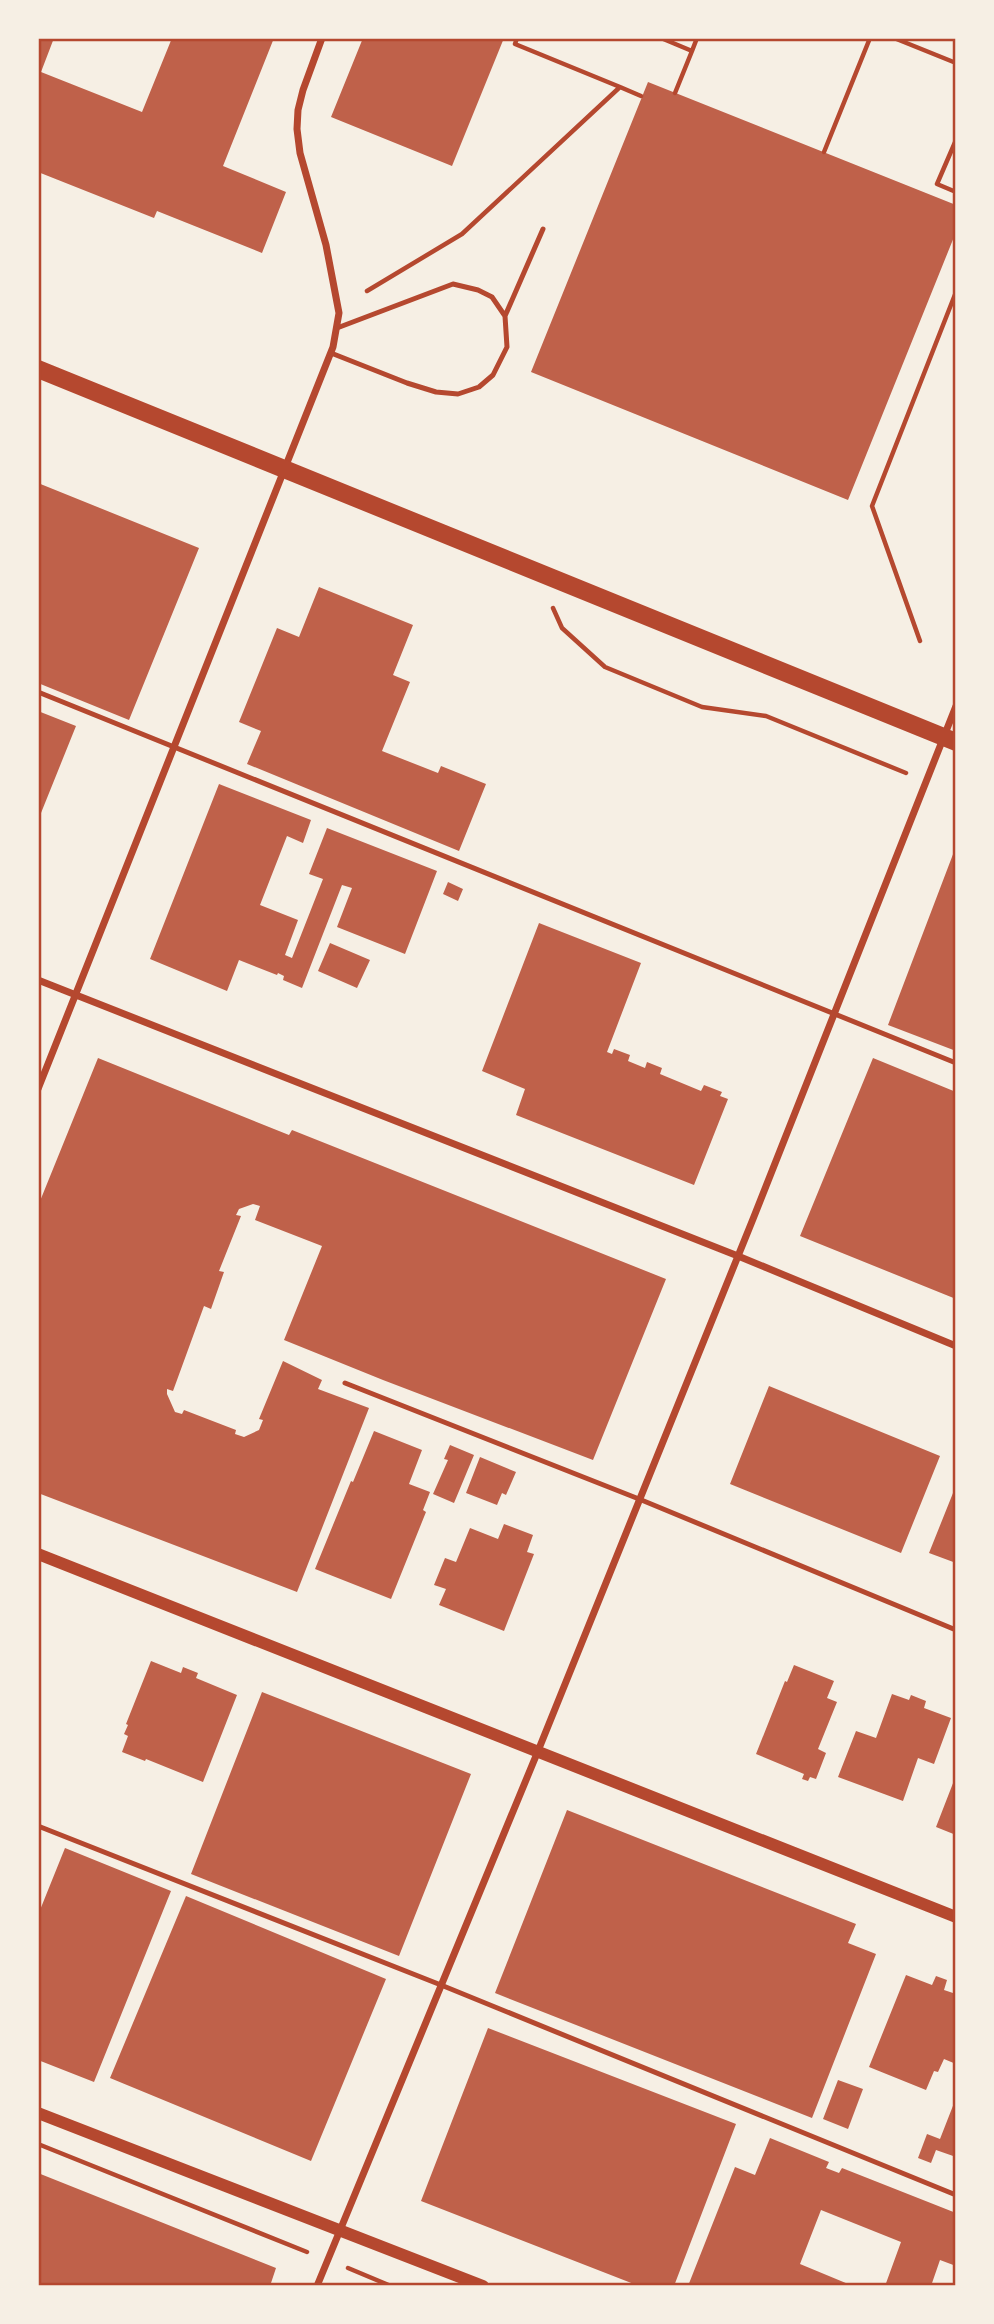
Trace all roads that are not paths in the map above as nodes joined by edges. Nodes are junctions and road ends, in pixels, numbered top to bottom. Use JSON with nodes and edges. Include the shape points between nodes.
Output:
{"nodes":[{"id":1,"x":323,"y":38,"type":"edge"},
{"id":2,"x":543,"y":229,"type":"dead end"},
{"id":3,"x":505,"y":316,"type":"junction"},
{"id":4,"x":337,"y":328,"type":"junction"},
{"id":5,"x":331,"y":353,"type":"junction"},
{"id":6,"x":38,"y":369,"type":"edge"},
{"id":7,"x":286,"y":469,"type":"junction"},
{"id":8,"x":38,"y":692,"type":"edge"},
{"id":9,"x":956,"y":706,"type":"edge"},
{"id":10,"x":949,"y":740,"type":"edge"},
{"id":11,"x":176,"y":747,"type":"junction"},
{"id":12,"x":38,"y":980,"type":"edge"},
{"id":13,"x":76,"y":995,"type":"junction"},
{"id":14,"x":834,"y":1013,"type":"junction"},
{"id":15,"x":956,"y":1062,"type":"edge"},
{"id":16,"x":38,"y":1088,"type":"edge"},
{"id":17,"x":738,"y":1256,"type":"junction"},
{"id":18,"x":956,"y":1346,"type":"edge"},
{"id":19,"x":345,"y":1383,"type":"dead end"},
{"id":20,"x":639,"y":1499,"type":"junction"},
{"id":21,"x":38,"y":1554,"type":"edge"},
{"id":22,"x":956,"y":1630,"type":"edge"},
{"id":23,"x":538,"y":1752,"type":"junction"},
{"id":24,"x":38,"y":1826,"type":"edge"},
{"id":25,"x":956,"y":1917,"type":"edge"},
{"id":26,"x":441,"y":1985,"type":"junction"},
{"id":27,"x":39,"y":2114,"type":"edge"},
{"id":28,"x":956,"y":2195,"type":"edge"},
{"id":29,"x":340,"y":2228,"type":"junction"},
{"id":30,"x":317,"y":2286,"type":"edge"},
{"id":31,"x":483,"y":2286,"type":"edge"}],
"edges":[{"from":1,"to":4,"type":"street","via":[[303,90],[297,129],[326,245],[339,313]]},
{"from":2,"to":3,"type":"lane"},
{"from":3,"to":4,"type":"lane","via":[[492,297],[453,284]]},
{"from":3,"to":5,"type":"lane","via":[[507,347],[493,375],[479,387],[458,394],[407,383]]},
{"from":4,"to":5,"type":"street"},
{"from":5,"to":7,"type":"street"},
{"from":6,"to":7,"type":"main road"},
{"from":7,"to":10,"type":"main road"},
{"from":7,"to":11,"type":"street"},
{"from":8,"to":11,"type":"lane"},
{"from":9,"to":10,"type":"street"},
{"from":10,"to":14,"type":"street"},
{"from":11,"to":13,"type":"street"},
{"from":11,"to":14,"type":"lane"},
{"from":12,"to":13,"type":"street"},
{"from":13,"to":16,"type":"street"},
{"from":13,"to":17,"type":"street"},
{"from":14,"to":15,"type":"lane"},
{"from":14,"to":17,"type":"street"},
{"from":17,"to":18,"type":"street"},
{"from":17,"to":20,"type":"street"},
{"from":19,"to":20,"type":"lane"},
{"from":20,"to":22,"type":"lane"},
{"from":20,"to":23,"type":"street"},
{"from":21,"to":23,"type":"street"},
{"from":23,"to":25,"type":"street"},
{"from":23,"to":26,"type":"street"},
{"from":24,"to":26,"type":"lane"},
{"from":26,"to":28,"type":"lane"},
{"from":26,"to":29,"type":"street"},
{"from":27,"to":29,"type":"street"},
{"from":29,"to":30,"type":"street"},
{"from":29,"to":31,"type":"street"}]}
